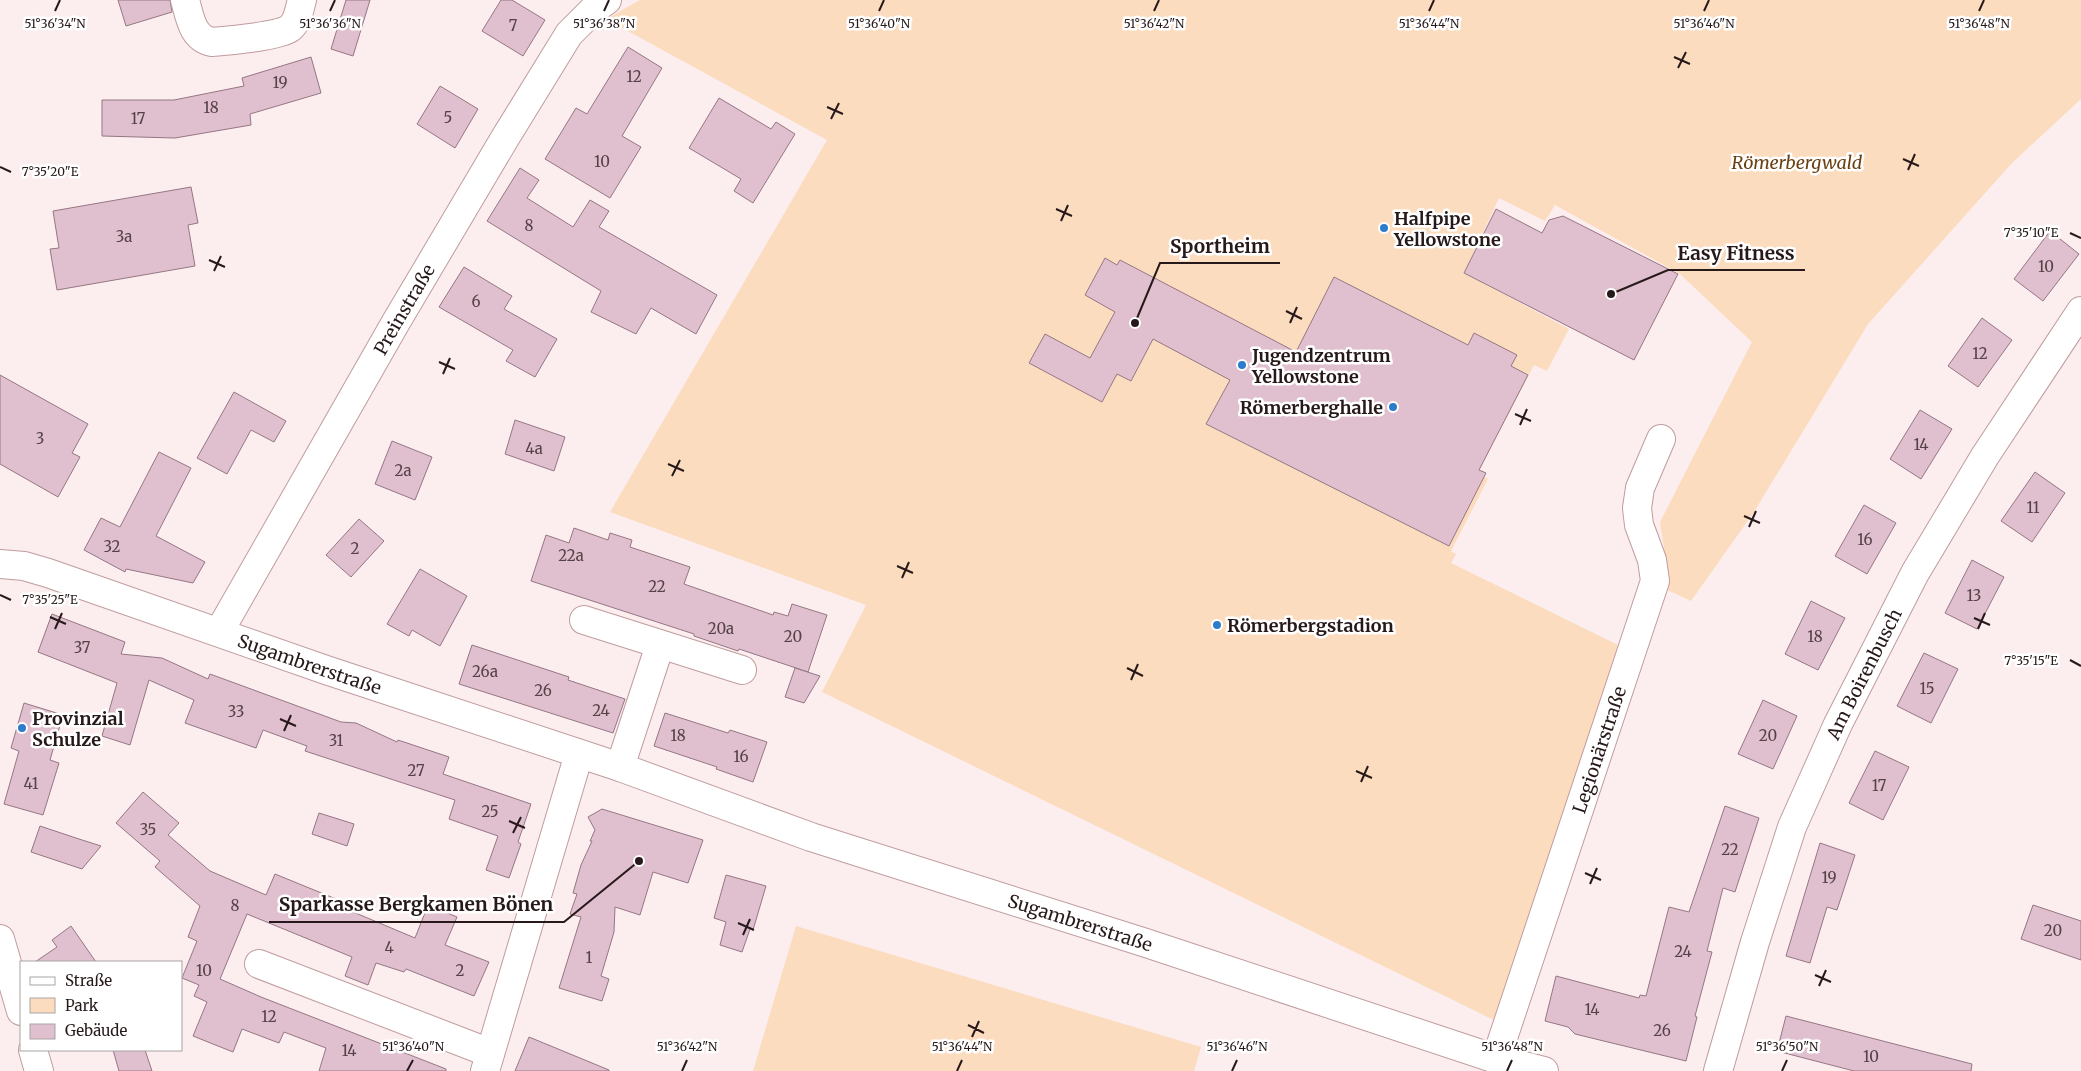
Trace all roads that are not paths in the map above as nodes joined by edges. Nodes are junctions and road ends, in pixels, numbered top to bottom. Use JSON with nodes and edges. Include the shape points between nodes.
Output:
{"nodes":[{"id":1,"x":185,"y":0,"type":"edge"},
{"id":2,"x":302,"y":0,"type":"edge"},
{"id":3,"x":607,"y":0,"type":"edge"},
{"id":4,"x":2081,"y":311,"type":"edge"},
{"id":5,"x":1661,"y":439,"type":"dead end"},
{"id":6,"x":0,"y":564,"type":"edge"},
{"id":7,"x":584,"y":620,"type":"dead end"},
{"id":8,"x":219,"y":632,"type":"junction"},
{"id":9,"x":660,"y":645,"type":"junction"},
{"id":10,"x":742,"y":670,"type":"dead end"},
{"id":11,"x":579,"y":754,"type":"junction"},
{"id":12,"x":620,"y":767,"type":"junction"},
{"id":13,"x":0,"y":939,"type":"edge"},
{"id":14,"x":259,"y":964,"type":"dead end"},
{"id":15,"x":20,"y":1007,"type":"edge"},
{"id":16,"x":33,"y":1051,"type":"edge"},
{"id":17,"x":1496,"y":1059,"type":"junction"},
{"id":18,"x":488,"y":1062,"type":"edge"},
{"id":19,"x":39,"y":1071,"type":"edge"},
{"id":20,"x":1544,"y":1071,"type":"edge"},
{"id":21,"x":1718,"y":1071,"type":"edge"}],
"edges":[{"from":1,"to":2,"type":"street","via":[[197,34],[212,42],[288,30],[297,17]]},
{"from":3,"to":8,"type":"street","name":"Preinstraße","via":[[569,34],[505,138]]},
{"from":4,"to":21,"type":"street","name":"Am Boirenbusch","via":[[1985,456],[1920,565],[1838,724],[1792,827]]},
{"from":5,"to":17,"type":"street","name":"Legionärstraße","via":[[1640,488],[1637,508],[1655,581]]},
{"from":6,"to":8,"type":"street","name":"Sugambrerstraße","via":[[48,573]]},
{"from":7,"to":9,"type":"street"},
{"from":8,"to":11,"type":"street","name":"Sugambrerstraße"},
{"from":9,"to":10,"type":"street"},
{"from":9,"to":12,"type":"street"},
{"from":11,"to":12,"type":"street","name":"Sugambrerstraße"},
{"from":11,"to":18,"type":"street"},
{"from":12,"to":17,"type":"street","name":"Sugambrerstraße","via":[[811,836]]},
{"from":13,"to":15,"type":"street"},
{"from":14,"to":18,"type":"street"},
{"from":16,"to":19,"type":"street"},
{"from":17,"to":20,"type":"street","name":"Sugambrerstraße"}]}
